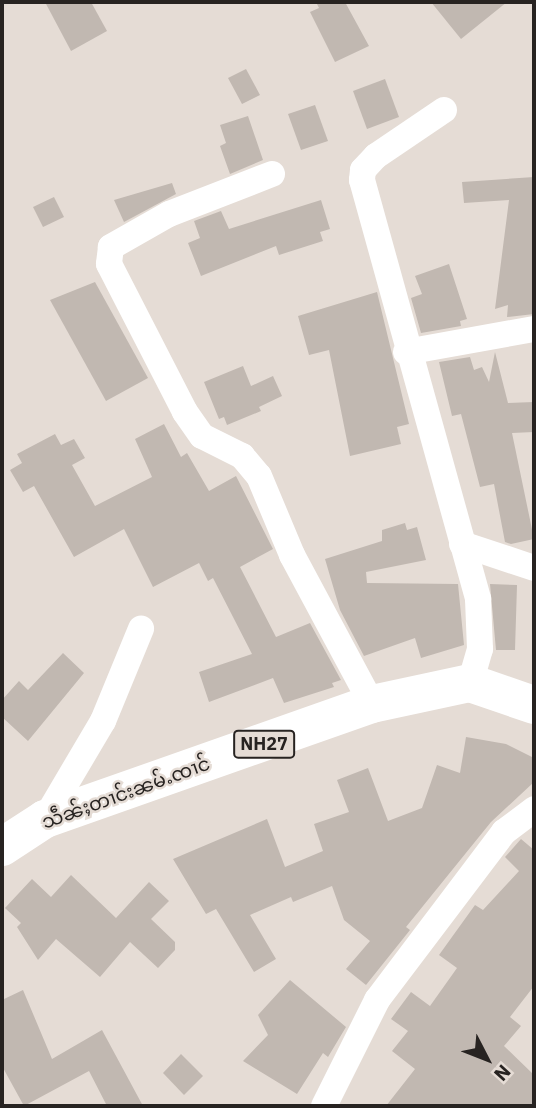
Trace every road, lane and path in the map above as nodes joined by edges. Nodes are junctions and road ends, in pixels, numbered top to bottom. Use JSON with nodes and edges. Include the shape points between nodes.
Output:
{"nodes":[{"id":1,"x":443,"y":110,"type":"dead end"},
{"id":2,"x":272,"y":174,"type":"dead end"},
{"id":3,"x":534,"y":329,"type":"edge"},
{"id":4,"x":406,"y":352,"type":"junction"},
{"id":5,"x":462,"y":544,"type":"junction"},
{"id":6,"x":534,"y":568,"type":"edge"},
{"id":7,"x":141,"y":629,"type":"dead end"},
{"id":8,"x":470,"y":683,"type":"junction"},
{"id":9,"x":372,"y":704,"type":"junction"},
{"id":10,"x":534,"y":705,"type":"edge"},
{"id":11,"x":534,"y":809,"type":"edge"},
{"id":12,"x":45,"y":819,"type":"junction"},
{"id":13,"x":2,"y":847,"type":"edge"},
{"id":14,"x":324,"y":1106,"type":"edge"}],
"edges":[{"from":1,"to":4,"type":"street","via":[[363,170],[378,251]]},
{"from":2,"to":9,"type":"street","via":[[169,214],[111,247],[109,264],[185,412],[202,436],[242,456],[259,476],[292,555]]},
{"from":3,"to":4,"type":"street"},
{"from":4,"to":5,"type":"street"},
{"from":5,"to":6,"type":"street"},
{"from":5,"to":8,"type":"street","via":[[478,599],[480,649]]},
{"from":7,"to":12,"type":"street","via":[[103,722]]},
{"from":8,"to":9,"type":"highway","name":"သဵၼ်ႈတၢင်းၼမ်ႉၸၢင်","number":"NH27"},
{"from":8,"to":10,"type":"highway"},
{"from":9,"to":12,"type":"highway","name":"သဵၼ်ႈတၢင်းၼမ်ႉၸၢင်","number":"NH27"},
{"from":11,"to":14,"type":"street","via":[[504,832],[377,1000]]},
{"from":12,"to":13,"type":"highway","name":"သဵၼ်ႈတၢင်းၼမ်ႉၸၢင်","number":"NH27"}]}
